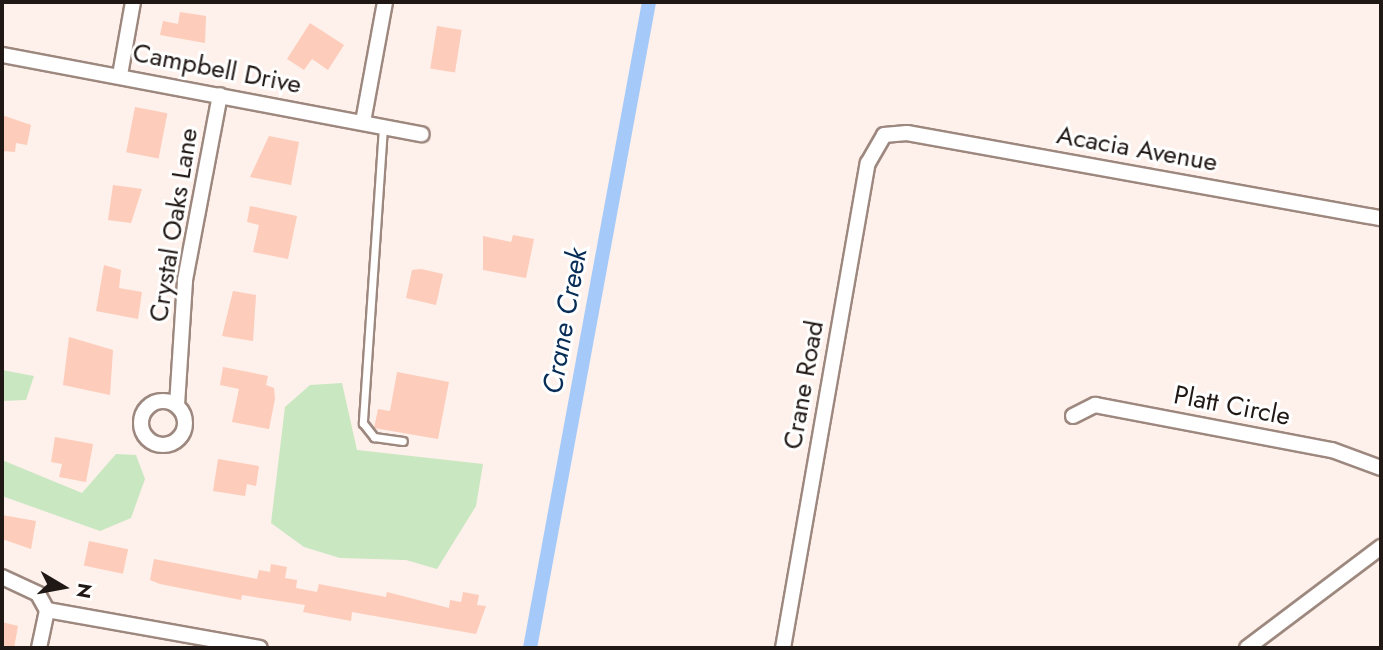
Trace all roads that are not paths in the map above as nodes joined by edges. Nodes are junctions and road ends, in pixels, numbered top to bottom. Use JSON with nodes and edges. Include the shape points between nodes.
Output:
{"nodes":[{"id":1,"x":133,"y":2,"type":"edge"},
{"id":2,"x":384,"y":2,"type":"edge"},
{"id":3,"x":2,"y":55,"type":"edge"},
{"id":4,"x":120,"y":75,"type":"junction"},
{"id":5,"x":220,"y":95,"type":"junction"},
{"id":6,"x":363,"y":122,"type":"junction"},
{"id":7,"x":383,"y":126,"type":"junction"},
{"id":8,"x":422,"y":134,"type":"dead end"},
{"id":9,"x":884,"y":135,"type":"joint"},
{"id":10,"x":1381,"y":218,"type":"edge"},
{"id":11,"x":177,"y":405,"type":"dead end"},
{"id":12,"x":1073,"y":416,"type":"dead end"},
{"id":13,"x":403,"y":441,"type":"dead end"},
{"id":14,"x":1381,"y":468,"type":"edge"},
{"id":15,"x":1381,"y":547,"type":"edge"},
{"id":16,"x":2,"y":577,"type":"edge"},
{"id":17,"x":47,"y":610,"type":"junction"},
{"id":18,"x":39,"y":648,"type":"edge"},
{"id":19,"x":260,"y":648,"type":"edge"},
{"id":20,"x":783,"y":648,"type":"edge"},
{"id":21,"x":1247,"y":648,"type":"edge"}],
"edges":[{"from":1,"to":4,"type":"street"},
{"from":2,"to":6,"type":"street"},
{"from":3,"to":4,"type":"street","name":"Campbell Drive"},
{"from":4,"to":5,"type":"street","name":"Campbell Drive"},
{"from":5,"to":6,"type":"street","name":"Campbell Drive"},
{"from":5,"to":11,"type":"street","name":"Crystal Oaks Lane","via":[[185,280]]},
{"from":6,"to":7,"type":"street","name":"Campbell Drive"},
{"from":7,"to":8,"type":"street","name":"Campbell Drive"},
{"from":7,"to":13,"type":"lane","via":[[363,423],[365,432],[374,437]]},
{"from":9,"to":10,"type":"street","name":"Acacia Avenue","via":[[907,134]]},
{"from":9,"to":20,"type":"street","name":"Crane Road","via":[[867,163]]},
{"from":12,"to":14,"type":"street","name":"Platt Circle","via":[[1095,405],[1332,450]]},
{"from":15,"to":21,"type":"street"},
{"from":16,"to":17,"type":"street","via":[[38,594]]},
{"from":17,"to":18,"type":"street"},
{"from":17,"to":19,"type":"street"}]}
